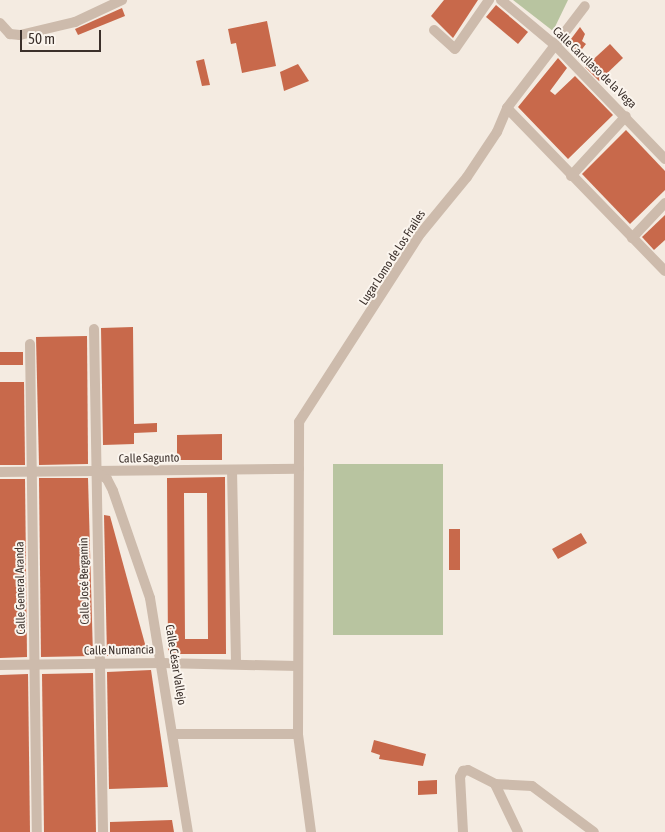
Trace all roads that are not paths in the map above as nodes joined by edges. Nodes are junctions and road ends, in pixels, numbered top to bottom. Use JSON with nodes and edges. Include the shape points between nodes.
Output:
{"nodes":[{"id":1,"x":122,"y":0,"type":"edge"},
{"id":2,"x":489,"y":0,"type":"edge"},
{"id":3,"x":501,"y":0,"type":"edge"},
{"id":4,"x":585,"y":6,"type":"dead end"},
{"id":5,"x":0,"y":23,"type":"edge"},
{"id":6,"x":434,"y":30,"type":"dead end"},
{"id":7,"x":556,"y":46,"type":"junction"},
{"id":8,"x":507,"y":108,"type":"junction"},
{"id":9,"x":626,"y":116,"type":"junction"},
{"id":10,"x":665,"y":159,"type":"edge"},
{"id":11,"x":571,"y":176,"type":"junction"},
{"id":12,"x":665,"y":203,"type":"edge"},
{"id":13,"x":632,"y":238,"type":"junction"},
{"id":14,"x":665,"y":271,"type":"edge"},
{"id":15,"x":94,"y":329,"type":"dead end"},
{"id":16,"x":30,"y":344,"type":"dead end"},
{"id":17,"x":299,"y":469,"type":"junction"},
{"id":18,"x":232,"y":470,"type":"junction"},
{"id":19,"x":32,"y":471,"type":"junction"},
{"id":20,"x":127,"y":471,"type":"junction"},
{"id":21,"x":0,"y":472,"type":"edge"},
{"id":22,"x":96,"y":472,"type":"junction"},
{"id":23,"x":113,"y":491,"type":"junction"},
{"id":24,"x":97,"y":504,"type":"junction"},
{"id":25,"x":118,"y":508,"type":"junction"},
{"id":26,"x":99,"y":663,"type":"junction"},
{"id":27,"x":162,"y":663,"type":"junction"},
{"id":28,"x":34,"y":664,"type":"junction"},
{"id":29,"x":236,"y":664,"type":"junction"},
{"id":30,"x":0,"y":665,"type":"edge"},
{"id":31,"x":298,"y":666,"type":"junction"},
{"id":32,"x":173,"y":734,"type":"junction"},
{"id":33,"x":298,"y":734,"type":"junction"},
{"id":34,"x":496,"y":784,"type":"junction"},
{"id":35,"x":37,"y":832,"type":"edge"},
{"id":36,"x":103,"y":832,"type":"edge"},
{"id":37,"x":188,"y":832,"type":"edge"},
{"id":38,"x":311,"y":832,"type":"edge"},
{"id":39,"x":463,"y":832,"type":"edge"},
{"id":40,"x":518,"y":832,"type":"edge"},
{"id":41,"x":594,"y":832,"type":"edge"}],
"edges":[{"from":1,"to":5,"type":"street","via":[[75,22],[20,35],[10,34]]},
{"from":2,"to":6,"type":"street","via":[[455,49]]},
{"from":3,"to":7,"type":"street","name":"Calle Carcilaso de la Vega"},
{"from":4,"to":7,"type":"street","name":"Lugar Lomo de Los Frailes"},
{"from":7,"to":8,"type":"street","name":"Lugar Lomo de Los Frailes"},
{"from":7,"to":9,"type":"street","name":"Calle Carcilaso de la Vega"},
{"from":8,"to":11,"type":"street"},
{"from":8,"to":17,"type":"street","name":"Lugar Lomo de Los Frailes","via":[[497,132],[421,233],[299,422]]},
{"from":9,"to":10,"type":"street","name":"Calle Carcilaso de la Vega"},
{"from":9,"to":11,"type":"street"},
{"from":11,"to":13,"type":"street"},
{"from":12,"to":13,"type":"street"},
{"from":13,"to":14,"type":"street"},
{"from":15,"to":22,"type":"street","name":"Calle José Bergamin"},
{"from":16,"to":19,"type":"street","name":"Calle General Aranda"},
{"from":17,"to":18,"type":"street","name":"Calle Sagunto"},
{"from":17,"to":31,"type":"street"},
{"from":18,"to":20,"type":"street","name":"Calle Sagunto"},
{"from":18,"to":29,"type":"street"},
{"from":19,"to":21,"type":"street","name":"Calle Sagunto"},
{"from":19,"to":22,"type":"street","name":"Calle Sagunto"},
{"from":19,"to":28,"type":"street","name":"Calle General Aranda"},
{"from":20,"to":22,"type":"street","name":"Calle Sagunto"},
{"from":20,"to":23,"type":"street"},
{"from":22,"to":23,"type":"street","name":"Calle César Vallejo","via":[[107,479]]},
{"from":22,"to":24,"type":"street","name":"Calle José Bergamin"},
{"from":23,"to":25,"type":"street","name":"Calle César Vallejo"},
{"from":24,"to":25,"type":"street","via":[[105,500]]},
{"from":24,"to":26,"type":"street","name":"Calle José Bergamin"},
{"from":25,"to":27,"type":"street","name":"Calle César Vallejo","via":[[150,598]]},
{"from":26,"to":27,"type":"street","name":"Calle Numancia"},
{"from":26,"to":28,"type":"street","name":"Calle Numancia"},
{"from":26,"to":36,"type":"street","name":"Calle José Bergamin"},
{"from":27,"to":29,"type":"street","name":"Calle Numancia"},
{"from":27,"to":32,"type":"street","name":"Calle César Vallejo"},
{"from":28,"to":30,"type":"street","name":"Calle Numancia"},
{"from":28,"to":35,"type":"street","name":"Calle General Aranda"},
{"from":29,"to":31,"type":"street","name":"Calle Numancia"},
{"from":31,"to":33,"type":"street"},
{"from":32,"to":33,"type":"street"},
{"from":32,"to":37,"type":"street","name":"Calle César Vallejo"},
{"from":33,"to":38,"type":"street"},
{"from":34,"to":39,"type":"street","via":[[483,775],[463,771],[460,796]]},
{"from":34,"to":40,"type":"street"},
{"from":34,"to":41,"type":"street","via":[[532,786]]}]}
